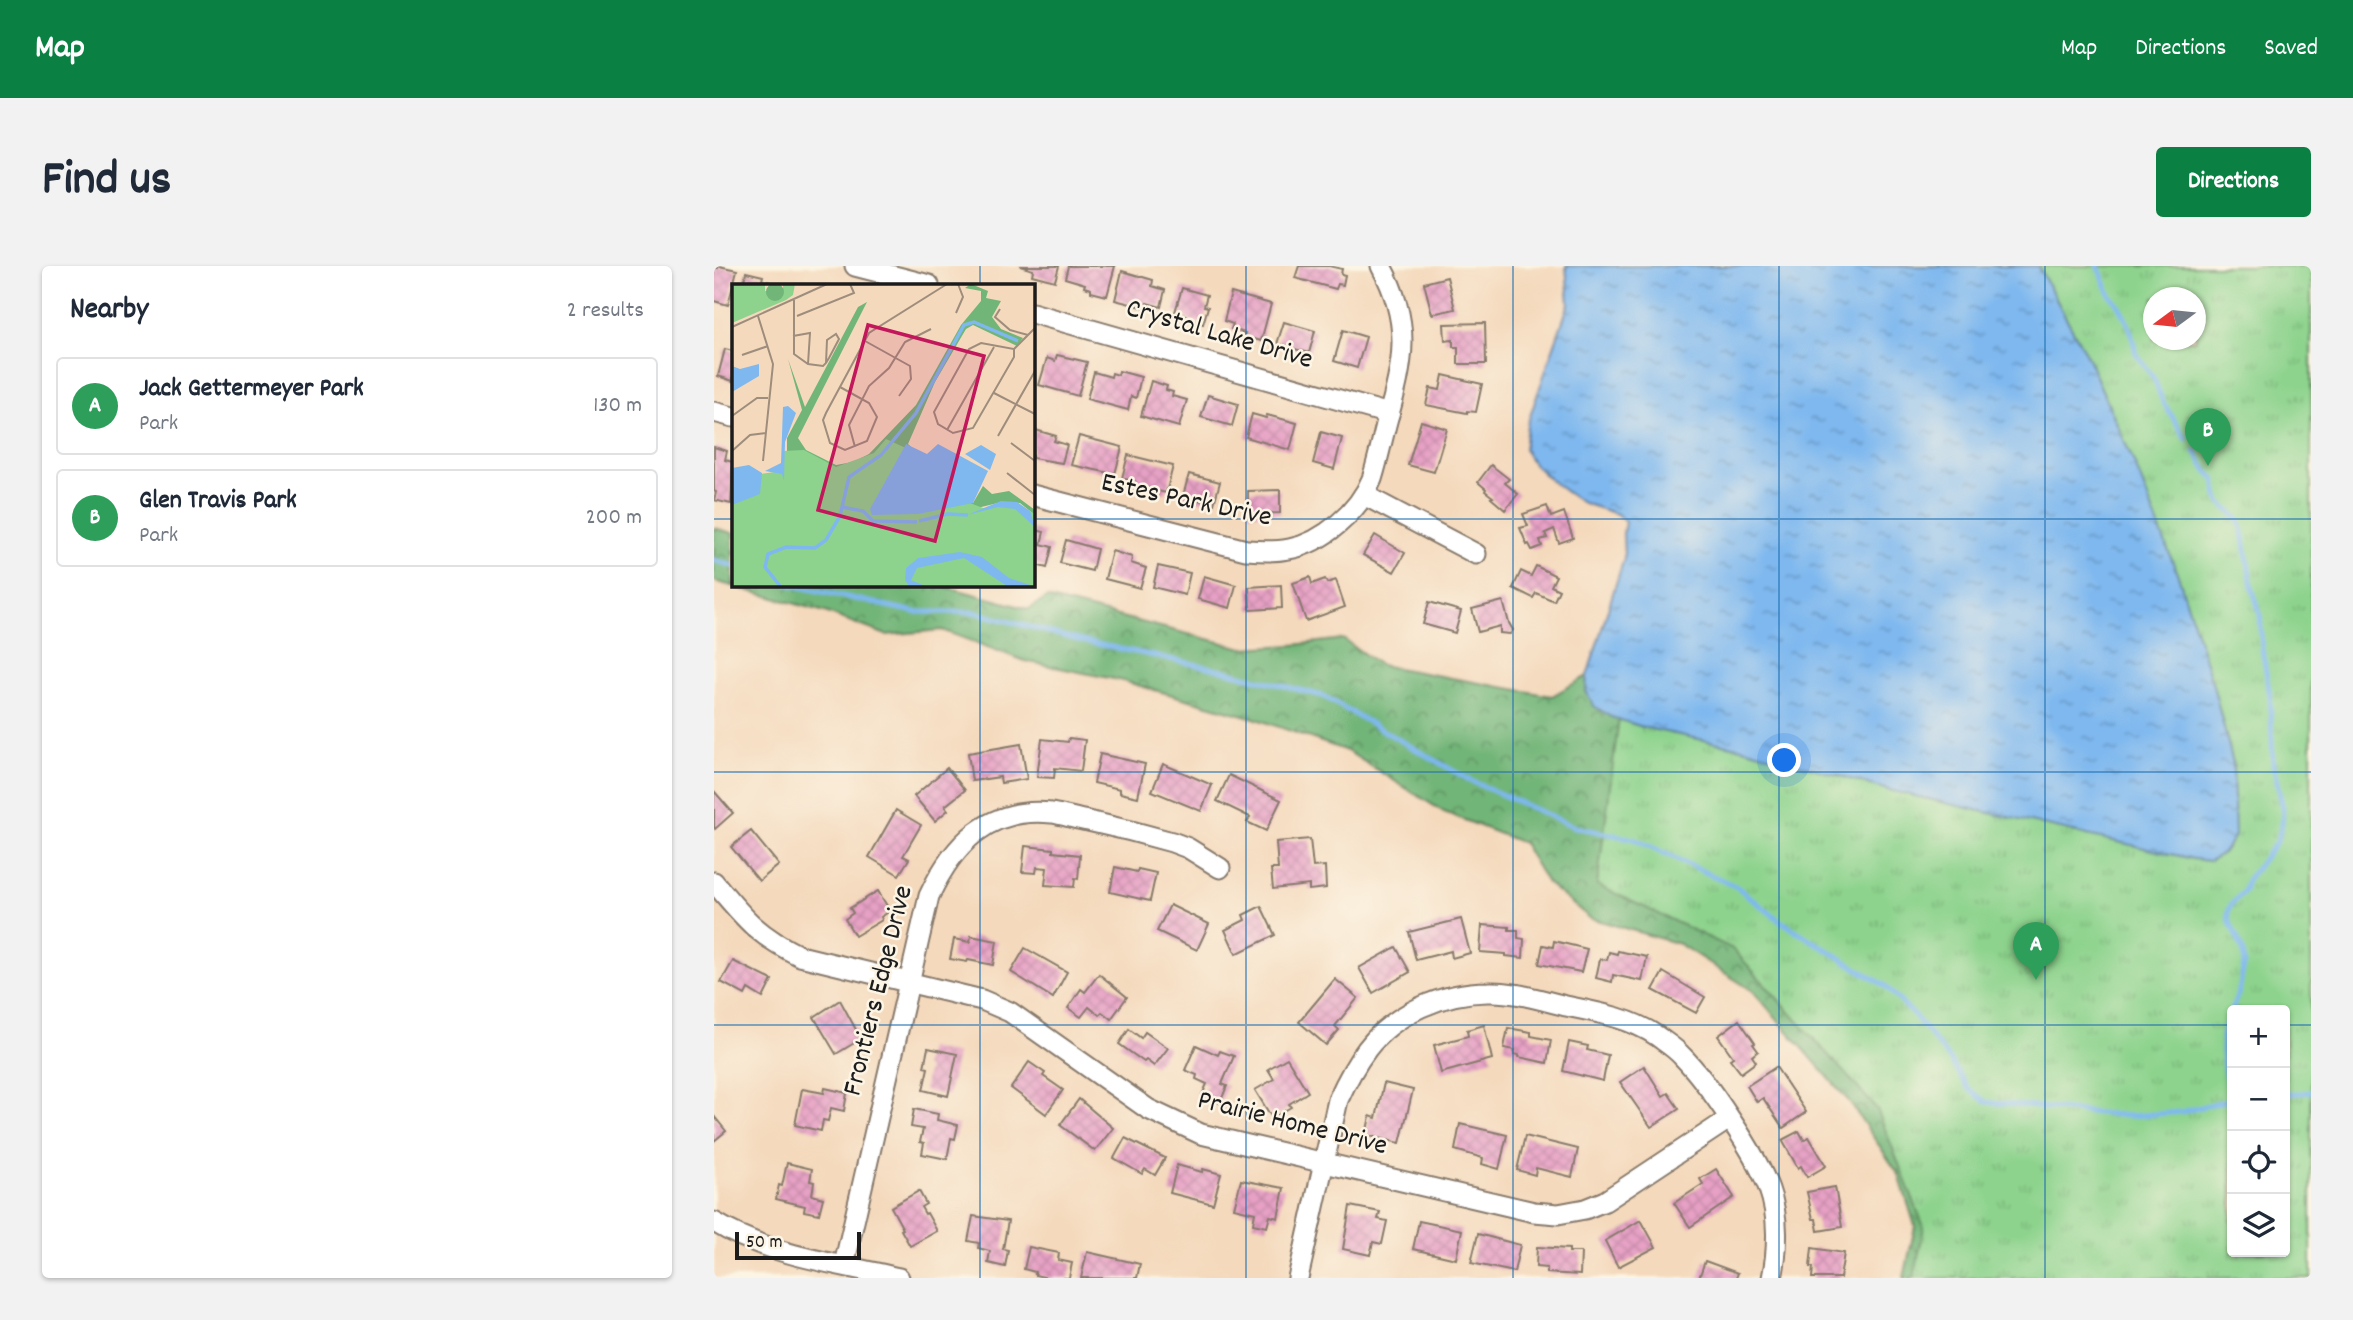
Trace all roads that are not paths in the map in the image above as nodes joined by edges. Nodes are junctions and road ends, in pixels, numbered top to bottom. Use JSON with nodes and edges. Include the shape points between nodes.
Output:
{"nodes":[{"id":1,"x":855,"y":266,"type":"edge"},
{"id":2,"x":1381,"y":266,"type":"edge"},
{"id":3,"x":925,"y":284,"type":"edge"},
{"id":4,"x":1034,"y":314,"type":"edge"},
{"id":5,"x":714,"y":412,"type":"edge"},
{"id":6,"x":1390,"y":414,"type":"junction"},
{"id":7,"x":732,"y":417,"type":"edge"},
{"id":8,"x":1364,"y":495,"type":"junction"},
{"id":9,"x":1034,"y":496,"type":"edge"},
{"id":10,"x":1476,"y":554,"type":"dead end"},
{"id":11,"x":1220,"y":868,"type":"dead end"},
{"id":12,"x":714,"y":882,"type":"edge"},
{"id":13,"x":908,"y":982,"type":"junction"},
{"id":14,"x":1729,"y":1119,"type":"junction"},
{"id":15,"x":1325,"y":1163,"type":"junction"},
{"id":16,"x":714,"y":1222,"type":"edge"},
{"id":17,"x":844,"y":1265,"type":"junction"},
{"id":18,"x":900,"y":1278,"type":"edge"},
{"id":19,"x":1297,"y":1278,"type":"edge"},
{"id":20,"x":1772,"y":1278,"type":"edge"}],
"edges":[{"from":1,"to":3,"type":"street"},
{"from":2,"to":6,"type":"street","name":"Estes Park Drive","via":[[1402,328],[1403,353]]},
{"from":4,"to":6,"type":"street","name":"Crystal Lake Drive"},
{"from":5,"to":7,"type":"street"},
{"from":6,"to":8,"type":"street","name":"Estes Park Drive"},
{"from":8,"to":9,"type":"street","name":"Estes Park Drive","via":[[1315,540],[1269,552]]},
{"from":8,"to":10,"type":"street"},
{"from":11,"to":13,"type":"street","name":"Frontiers Edge Drive","via":[[1188,848],[1132,831],[1052,813],[1003,818],[971,836],[939,873]]},
{"from":12,"to":13,"type":"street","name":"Prairie Home Drive","via":[[751,926],[773,943],[800,956]]},
{"from":13,"to":15,"type":"street","name":"Prairie Home Drive","via":[[982,1000],[1010,1012],[1148,1108],[1200,1134]]},
{"from":13,"to":17,"type":"street","name":"Frontiers Edge Drive"},
{"from":14,"to":15,"type":"street","name":"Prairie Home Drive","via":[[1605,1201],[1558,1214],[1515,1209]]},
{"from":14,"to":15,"type":"street","via":[[1681,1055],[1633,1023],[1520,995],[1459,994],[1413,1011],[1368,1046],[1338,1100]]},
{"from":14,"to":20,"type":"street","via":[[1770,1189],[1777,1244]]},
{"from":15,"to":19,"type":"street"},
{"from":16,"to":17,"type":"street","via":[[750,1241]]},
{"from":17,"to":18,"type":"street"}]}
